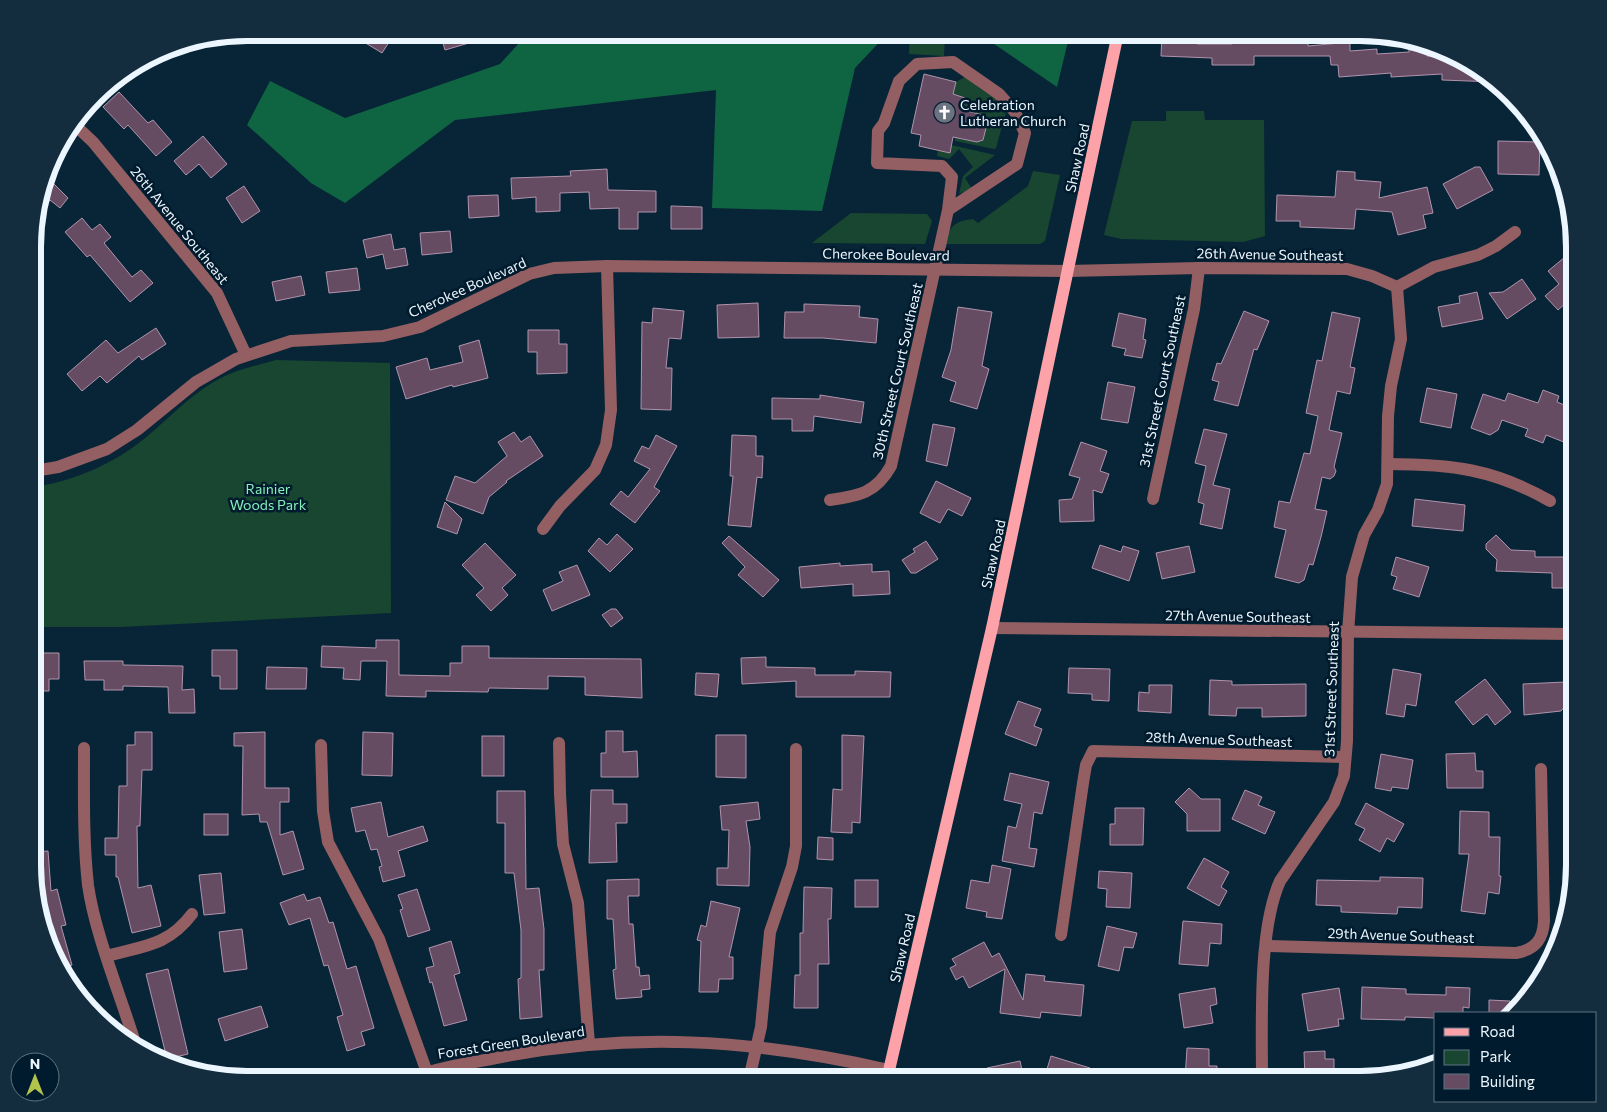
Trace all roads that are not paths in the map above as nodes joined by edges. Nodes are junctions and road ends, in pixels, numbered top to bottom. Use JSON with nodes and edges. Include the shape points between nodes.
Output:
{"nodes":[{"id":1,"x":1116,"y":41,"type":"edge"},
{"id":2,"x":79,"y":128,"type":"edge"},
{"id":3,"x":948,"y":210,"type":"junction"},
{"id":4,"x":1515,"y":232,"type":"dead end"},
{"id":5,"x":607,"y":266,"type":"junction"},
{"id":6,"x":1199,"y":268,"type":"junction"},
{"id":7,"x":935,"y":269,"type":"junction"},
{"id":8,"x":1068,"y":271,"type":"junction"},
{"id":9,"x":1397,"y":287,"type":"junction"},
{"id":10,"x":246,"y":355,"type":"junction"},
{"id":11,"x":1388,"y":464,"type":"junction"},
{"id":12,"x":41,"y":470,"type":"edge"},
{"id":13,"x":1153,"y":499,"type":"dead end"},
{"id":14,"x":830,"y":500,"type":"dead end"},
{"id":15,"x":1550,"y":501,"type":"dead end"},
{"id":16,"x":543,"y":529,"type":"dead end"},
{"id":17,"x":992,"y":628,"type":"junction"},
{"id":18,"x":1348,"y":633,"type":"junction"},
{"id":19,"x":1566,"y":634,"type":"edge"},
{"id":20,"x":559,"y":743,"type":"dead end"},
{"id":21,"x":321,"y":745,"type":"dead end"},
{"id":22,"x":84,"y":748,"type":"dead end"},
{"id":23,"x":796,"y":749,"type":"dead end"},
{"id":24,"x":1344,"y":757,"type":"junction"},
{"id":25,"x":1541,"y":769,"type":"dead end"},
{"id":26,"x":192,"y":914,"type":"dead end"},
{"id":27,"x":1061,"y":935,"type":"dead end"},
{"id":28,"x":1266,"y":946,"type":"junction"},
{"id":29,"x":108,"y":956,"type":"junction"},
{"id":30,"x":133,"y":1036,"type":"edge"},
{"id":31,"x":589,"y":1044,"type":"junction"},
{"id":32,"x":756,"y":1046,"type":"junction"},
{"id":33,"x":427,"y":1071,"type":"edge"},
{"id":34,"x":446,"y":1071,"type":"edge"},
{"id":35,"x":751,"y":1071,"type":"edge"},
{"id":36,"x":879,"y":1071,"type":"edge"},
{"id":37,"x":889,"y":1071,"type":"edge"},
{"id":38,"x":1262,"y":1071,"type":"edge"}],
"edges":[{"from":1,"to":8,"type":"main road","name":"Shaw Road"},
{"from":2,"to":10,"type":"street","name":"26th Avenue Southeast","via":[[217,293]]},
{"from":3,"to":3,"type":"street","name":"30th Street Court Southeast","via":[[952,177],[942,166],[877,163],[878,131],[899,81],[917,64],[953,62],[999,94],[1015,112],[1025,133],[1017,164]]},
{"from":3,"to":7,"type":"street","name":"30th Street Court Southeast"},
{"from":4,"to":9,"type":"street","via":[[1478,255],[1434,267]]},
{"from":5,"to":7,"type":"street","name":"Cherokee Boulevard"},
{"from":5,"to":10,"type":"street","name":"Cherokee Boulevard","via":[[554,268],[529,274],[420,327],[383,336],[291,341]]},
{"from":5,"to":16,"type":"street","via":[[610,410],[606,445],[595,470]]},
{"from":6,"to":8,"type":"street","name":"26th Avenue Southeast"},
{"from":6,"to":9,"type":"street","name":"26th Avenue Southeast","via":[[1347,269]]},
{"from":6,"to":13,"type":"street","name":"31st Street Court Southeast","via":[[1194,309]]},
{"from":7,"to":8,"type":"street","name":"Cherokee Boulevard"},
{"from":7,"to":14,"type":"street","name":"30th Street Court Southeast","via":[[891,466],[882,482],[866,492]]},
{"from":8,"to":17,"type":"main road","name":"Shaw Road"},
{"from":9,"to":11,"type":"street","name":"31st Street Southeast","via":[[1401,339],[1389,408]]},
{"from":10,"to":12,"type":"street","name":"Cherokee Boulevard","via":[[215,369],[137,430],[107,449]]},
{"from":11,"to":15,"type":"street","via":[[1467,468],[1512,482]]},
{"from":11,"to":18,"type":"street","name":"31st Street Southeast","via":[[1383,498],[1364,535],[1352,576]]},
{"from":17,"to":18,"type":"street","name":"27th Avenue Southeast"},
{"from":17,"to":37,"type":"main road","name":"Shaw Road"},
{"from":18,"to":19,"type":"street","name":"27th Avenue Southeast"},
{"from":18,"to":24,"type":"street","name":"31st Street Southeast","via":[[1348,724]]},
{"from":20,"to":31,"type":"street","via":[[563,844],[578,903]]},
{"from":21,"to":33,"type":"street","via":[[322,811],[328,842],[379,938]]},
{"from":22,"to":29,"type":"street","via":[[84,818],[89,886]]},
{"from":23,"to":32,"type":"street","via":[[796,846],[770,932],[761,1027]]},
{"from":24,"to":27,"type":"street","name":"28th Avenue Southeast","via":[[1093,751],[1086,765]]},
{"from":24,"to":28,"type":"street","name":"31st Street Southeast","via":[[1344,776],[1334,802],[1275,893]]},
{"from":25,"to":28,"type":"street","name":"29th Avenue Southeast","via":[[1544,921],[1543,932],[1534,946],[1516,953]]},
{"from":26,"to":29,"type":"street","via":[[176,932],[162,941]]},
{"from":28,"to":38,"type":"street","name":"31st Street Southeast"},
{"from":29,"to":30,"type":"street"},
{"from":31,"to":32,"type":"street","name":"Forest Green Boulevard","via":[[656,1041]]},
{"from":31,"to":34,"type":"street","name":"Forest Green Boulevard","via":[[538,1050]]},
{"from":32,"to":35,"type":"street"},
{"from":32,"to":36,"type":"street","name":"Forest Green Boulevard","via":[[838,1058]]}]}
